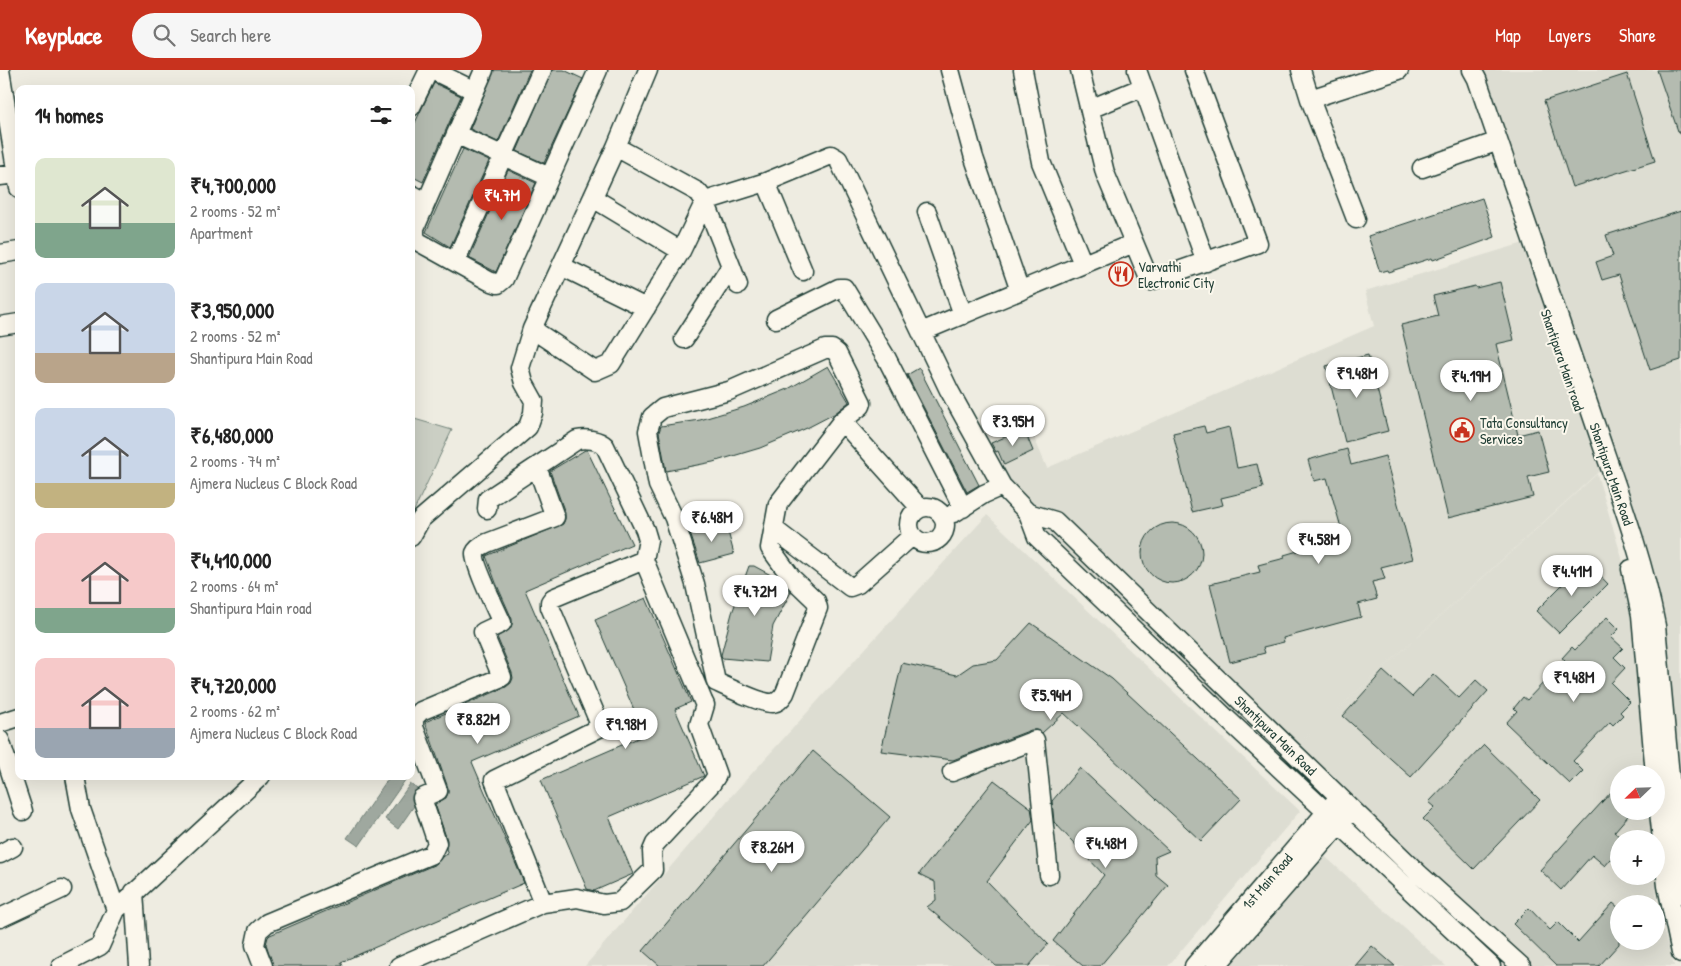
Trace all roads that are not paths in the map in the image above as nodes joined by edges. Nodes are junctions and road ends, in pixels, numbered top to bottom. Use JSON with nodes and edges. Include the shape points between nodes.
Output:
{"nodes":[{"id":1,"x":0,"y":70,"type":"edge"},
{"id":2,"x":430,"y":70,"type":"edge"},
{"id":3,"x":484,"y":70,"type":"edge"},
{"id":4,"x":542,"y":70,"type":"edge"},
{"id":5,"x":648,"y":70,"type":"edge"},
{"id":6,"x":950,"y":70,"type":"edge"},
{"id":7,"x":1023,"y":70,"type":"edge"},
{"id":8,"x":1080,"y":70,"type":"edge"},
{"id":9,"x":1138,"y":70,"type":"edge"},
{"id":10,"x":1194,"y":70,"type":"edge"},
{"id":11,"x":1301,"y":70,"type":"edge"},
{"id":12,"x":1399,"y":70,"type":"edge"},
{"id":13,"x":1468,"y":70,"type":"edge"},
{"id":14,"x":1472,"y":70,"type":"edge"},
{"id":15,"x":594,"y":71,"type":"edge"},
{"id":16,"x":1143,"y":87,"type":"junction"},
{"id":17,"x":474,"y":91,"type":"junction"},
{"id":18,"x":2,"y":93,"type":"edge"},
{"id":19,"x":415,"y":99,"type":"edge"},
{"id":20,"x":1310,"y":99,"type":"junction"},
{"id":21,"x":1090,"y":109,"type":"junction"},
{"id":22,"x":456,"y":134,"type":"junction"},
{"id":23,"x":1490,"y":144,"type":"junction"},
{"id":24,"x":616,"y":147,"type":"junction"},
{"id":25,"x":503,"y":156,"type":"junction"},
{"id":26,"x":1422,"y":168,"type":"dead end"},
{"id":27,"x":549,"y":177,"type":"junction"},
{"id":28,"x":12,"y":180,"type":"edge"},
{"id":29,"x":766,"y":182,"type":"junction"},
{"id":30,"x":419,"y":198,"type":"edge"},
{"id":31,"x":593,"y":198,"type":"junction"},
{"id":32,"x":705,"y":200,"type":"junction"},
{"id":33,"x":927,"y":212,"type":"dead end"},
{"id":34,"x":1356,"y":219,"type":"dead end"},
{"id":35,"x":415,"y":228,"type":"edge"},
{"id":36,"x":415,"y":237,"type":"edge"},
{"id":37,"x":1134,"y":243,"type":"junction"},
{"id":38,"x":681,"y":251,"type":"junction"},
{"id":39,"x":15,"y":252,"type":"edge"},
{"id":40,"x":0,"y":254,"type":"edge"},
{"id":41,"x":455,"y":262,"type":"junction"},
{"id":42,"x":1206,"y":262,"type":"junction"},
{"id":43,"x":1083,"y":264,"type":"junction"},
{"id":44,"x":561,"y":266,"type":"junction"},
{"id":45,"x":731,"y":266,"type":"junction"},
{"id":46,"x":803,"y":271,"type":"dead end"},
{"id":47,"x":738,"y":285,"type":"dead end"},
{"id":48,"x":1020,"y":291,"type":"junction"},
{"id":49,"x":646,"y":308,"type":"junction"},
{"id":50,"x":963,"y":315,"type":"junction"},
{"id":51,"x":776,"y":319,"type":"dead end"},
{"id":52,"x":15,"y":324,"type":"edge"},
{"id":53,"x":0,"y":326,"type":"edge"},
{"id":54,"x":532,"y":328,"type":"junction"},
{"id":55,"x":922,"y":332,"type":"junction"},
{"id":56,"x":684,"y":340,"type":"dead end"},
{"id":57,"x":842,"y":421,"type":"junction"},
{"id":58,"x":537,"y":467,"type":"junction"},
{"id":59,"x":1002,"y":486,"type":"junction"},
{"id":60,"x":920,"y":508,"type":"junction"},
{"id":61,"x":963,"y":508,"type":"junction"},
{"id":62,"x":487,"y":509,"type":"dead end"},
{"id":63,"x":1028,"y":513,"type":"junction"},
{"id":64,"x":944,"y":520,"type":"junction"},
{"id":65,"x":774,"y":529,"type":"junction"},
{"id":66,"x":415,"y":530,"type":"edge"},
{"id":67,"x":912,"y":536,"type":"junction"},
{"id":68,"x":644,"y":560,"type":"junction"},
{"id":69,"x":415,"y":717,"type":"edge"},
{"id":70,"x":15,"y":718,"type":"edge"},
{"id":71,"x":0,"y":723,"type":"edge"},
{"id":72,"x":415,"y":730,"type":"edge"},
{"id":73,"x":0,"y":740,"type":"edge"},
{"id":74,"x":1654,"y":765,"type":"edge"},
{"id":75,"x":952,"y":772,"type":"dead end"},
{"id":76,"x":76,"y":780,"type":"edge"},
{"id":77,"x":257,"y":780,"type":"edge"},
{"id":78,"x":1339,"y":797,"type":"junction"},
{"id":79,"x":1352,"y":809,"type":"junction"},
{"id":80,"x":23,"y":811,"type":"dead end"},
{"id":81,"x":1326,"y":812,"type":"junction"},
{"id":82,"x":1660,"y":820,"type":"edge"},
{"id":83,"x":1340,"y":824,"type":"junction"},
{"id":84,"x":1049,"y":875,"type":"dead end"},
{"id":85,"x":62,"y":889,"type":"dead end"},
{"id":86,"x":134,"y":892,"type":"junction"},
{"id":87,"x":1681,"y":894,"type":"edge"},
{"id":88,"x":543,"y":903,"type":"junction"},
{"id":89,"x":116,"y":910,"type":"junction"},
{"id":90,"x":0,"y":918,"type":"edge"},
{"id":91,"x":1681,"y":953,"type":"edge"},
{"id":92,"x":61,"y":966,"type":"edge"},
{"id":93,"x":140,"y":966,"type":"edge"},
{"id":94,"x":263,"y":966,"type":"edge"},
{"id":95,"x":399,"y":966,"type":"edge"},
{"id":96,"x":1194,"y":966,"type":"edge"},
{"id":97,"x":1216,"y":966,"type":"edge"},
{"id":98,"x":1491,"y":966,"type":"edge"},
{"id":99,"x":1521,"y":966,"type":"edge"}],
"edges":[{"from":1,"to":18,"type":"street"},
{"from":2,"to":17,"type":"street"},
{"from":2,"to":19,"type":"street"},
{"from":3,"to":17,"type":"street"},
{"from":4,"to":25,"type":"street"},
{"from":5,"to":24,"type":"street"},
{"from":6,"to":48,"type":"street","via":[[974,158]]},
{"from":7,"to":43,"type":"street","via":[[1041,162]]},
{"from":8,"to":21,"type":"street"},
{"from":9,"to":16,"type":"street"},
{"from":10,"to":42,"type":"street","via":[[1258,243]]},
{"from":11,"to":20,"type":"street"},
{"from":12,"to":20,"type":"street"},
{"from":13,"to":23,"type":"street","name":"Shantipura Main road","via":[[1468,82]]},
{"from":14,"to":87,"type":"street","name":"Shantipura Main Road","via":[[1478,79],[1544,271],[1650,593],[1656,626]]},
{"from":15,"to":27,"type":"street"},
{"from":16,"to":21,"type":"street"},
{"from":16,"to":42,"type":"street"},
{"from":17,"to":22,"type":"street"},
{"from":18,"to":28,"type":"street"},
{"from":20,"to":34,"type":"street"},
{"from":21,"to":37,"type":"street","via":[[1106,173]]},
{"from":22,"to":25,"type":"street"},
{"from":22,"to":30,"type":"street"},
{"from":23,"to":26,"type":"street"},
{"from":23,"to":74,"type":"street","name":"Shantipura Main road","via":[[1633,576],[1641,615]]},
{"from":24,"to":31,"type":"street"},
{"from":24,"to":32,"type":"street","via":[[698,192]]},
{"from":25,"to":27,"type":"street"},
{"from":25,"to":41,"type":"street"},
{"from":27,"to":41,"type":"street","via":[[504,279],[498,284],[489,282]]},
{"from":29,"to":32,"type":"street"},
{"from":29,"to":46,"type":"street"},
{"from":29,"to":55,"type":"street","via":[[831,155],[838,158]]},
{"from":30,"to":35,"type":"street"},
{"from":31,"to":38,"type":"street"},
{"from":31,"to":44,"type":"street"},
{"from":32,"to":38,"type":"street"},
{"from":32,"to":45,"type":"street"},
{"from":33,"to":50,"type":"street"},
{"from":36,"to":41,"type":"street"},
{"from":37,"to":42,"type":"street","via":[[1150,281]]},
{"from":37,"to":43,"type":"street"},
{"from":38,"to":49,"type":"street"},
{"from":39,"to":40,"type":"street"},
{"from":43,"to":48,"type":"street"},
{"from":44,"to":49,"type":"street"},
{"from":44,"to":54,"type":"street"},
{"from":45,"to":47,"type":"street"},
{"from":45,"to":56,"type":"street"},
{"from":48,"to":50,"type":"street"},
{"from":49,"to":54,"type":"street","via":[[611,364],[595,371]]},
{"from":50,"to":55,"type":"street"},
{"from":51,"to":61,"type":"street","via":[[844,288],[887,359]]},
{"from":52,"to":53,"type":"street"},
{"from":54,"to":66,"type":"street","via":[[520,368],[534,401],[528,427],[421,519]]},
{"from":55,"to":59,"type":"street","via":[[949,390]]},
{"from":57,"to":60,"type":"street"},
{"from":57,"to":65,"type":"street","via":[[778,504]]},
{"from":57,"to":65,"type":"street","via":[[861,406],[862,400],[837,353],[825,349],[729,391],[663,408],[652,417],[648,431],[658,485],[674,518],[695,584],[716,682],[774,703],[785,693],[818,608],[816,601],[770,548]]},
{"from":58,"to":62,"type":"street","via":[[488,499]]},
{"from":58,"to":68,"type":"street","via":[[577,440],[601,442],[645,530],[648,540]]},
{"from":58,"to":69,"type":"street","via":[[555,517],[487,543],[475,553],[477,566],[502,623],[483,632],[502,678],[421,711]]},
{"from":59,"to":61,"type":"street"},
{"from":59,"to":63,"type":"street"},
{"from":60,"to":64,"type":"street","via":[[937,510]]},
{"from":60,"to":67,"type":"street","via":[[909,521]]},
{"from":61,"to":64,"type":"street"},
{"from":63,"to":78,"type":"street","name":"Shantipura Main Road","via":[[1055,521]]},
{"from":63,"to":81,"type":"street","via":[[1037,537],[1049,550]]},
{"from":64,"to":67,"type":"street","via":[[943,532],[936,541],[924,543]]},
{"from":65,"to":67,"type":"street","via":[[850,586],[858,584]]},
{"from":68,"to":88,"type":"street","via":[[704,701],[699,725],[717,775],[655,844],[653,870],[620,902],[604,904],[567,898]]},
{"from":68,"to":88,"type":"street","via":[[550,602],[600,727],[494,780]]},
{"from":70,"to":71,"type":"street"},
{"from":72,"to":94,"type":"street","via":[[438,791],[422,798],[437,843],[432,854],[267,923],[258,931],[255,945]]},
{"from":73,"to":80,"type":"street"},
{"from":75,"to":84,"type":"street","via":[[1035,740]]},
{"from":76,"to":89,"type":"street","via":[[82,809]]},
{"from":77,"to":86,"type":"street"},
{"from":78,"to":79,"type":"street","name":"Shantipura Main Road"},
{"from":78,"to":81,"type":"street","name":"1st Main Road"},
{"from":79,"to":83,"type":"street","name":"1st Main Road"},
{"from":79,"to":99,"type":"street","name":"Shantipura Main Road"},
{"from":81,"to":83,"type":"street"},
{"from":81,"to":96,"type":"street","name":"1st Main Road"},
{"from":82,"to":91,"type":"street","via":[[1667,886]]},
{"from":83,"to":97,"type":"street","name":"1st Main Road"},
{"from":83,"to":98,"type":"street"},
{"from":85,"to":90,"type":"street"},
{"from":86,"to":89,"type":"street"},
{"from":86,"to":93,"type":"street"},
{"from":88,"to":95,"type":"street"},
{"from":89,"to":92,"type":"street","via":[[100,946]]}]}
